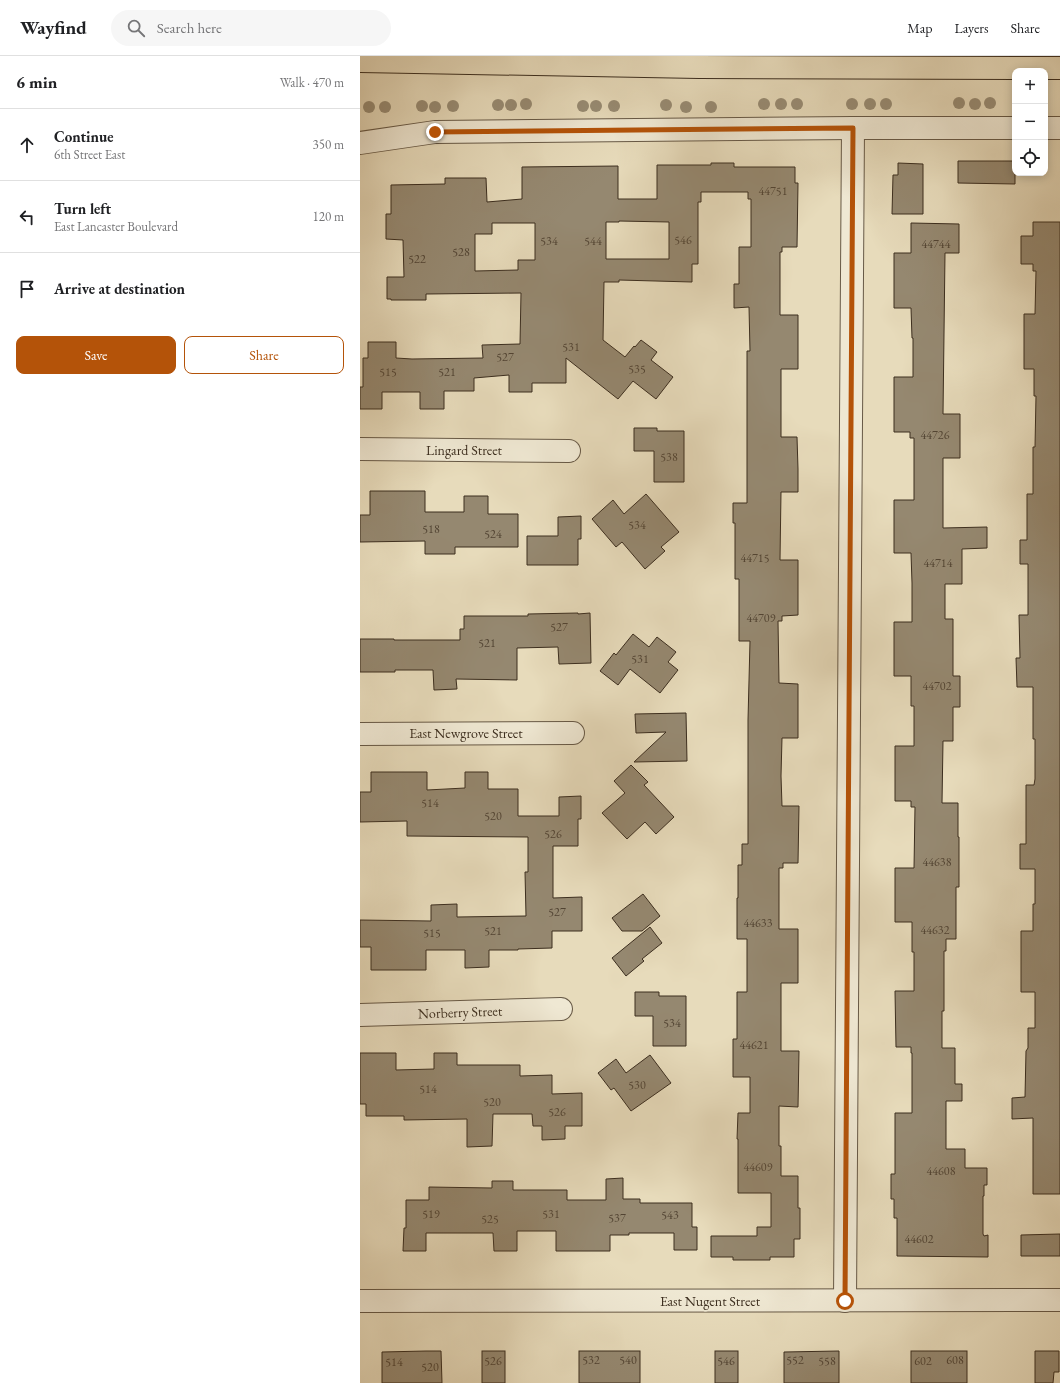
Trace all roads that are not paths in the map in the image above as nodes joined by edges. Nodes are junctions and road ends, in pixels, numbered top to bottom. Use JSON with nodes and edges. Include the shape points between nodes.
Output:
{"nodes":[{"id":1,"x":360,"y":61,"type":"edge"},
{"id":2,"x":751,"y":62,"type":"edge"},
{"id":3,"x":961,"y":62,"type":"edge"},
{"id":4,"x":1014,"y":62,"type":"edge"},
{"id":5,"x":1060,"y":68,"type":"edge"},
{"id":6,"x":853,"y":128,"type":"junction"},
{"id":7,"x":1012,"y":128,"type":"edge"},
{"id":8,"x":1048,"y":128,"type":"edge"},
{"id":9,"x":1060,"y":128,"type":"edge"},
{"id":10,"x":360,"y":143,"type":"edge"},
{"id":11,"x":360,"y":449,"type":"edge"},
{"id":12,"x":569,"y":450,"type":"dead end"},
{"id":13,"x":573,"y":733,"type":"dead end"},
{"id":14,"x":360,"y":734,"type":"edge"},
{"id":15,"x":561,"y":1009,"type":"dead end"},
{"id":16,"x":360,"y":1015,"type":"edge"},
{"id":17,"x":1060,"y":1300,"type":"edge"},
{"id":18,"x":360,"y":1301,"type":"edge"},
{"id":19,"x":845,"y":1301,"type":"junction"}],
"edges":[{"from":1,"to":2,"type":"main road"},
{"from":2,"to":3,"type":"main road"},
{"from":3,"to":4,"type":"main road"},
{"from":4,"to":5,"type":"main road"},
{"from":6,"to":7,"type":"street"},
{"from":6,"to":10,"type":"street","via":[[435,132]]},
{"from":6,"to":19,"type":"street"},
{"from":8,"to":9,"type":"street"},
{"from":11,"to":12,"type":"street","name":"Lingard Street"},
{"from":13,"to":14,"type":"street","name":"East Newgrove Street"},
{"from":15,"to":16,"type":"street","name":"Norberry Street"},
{"from":17,"to":19,"type":"street","name":"East Nugent Street"},
{"from":18,"to":19,"type":"street","name":"East Nugent Street"}]}
